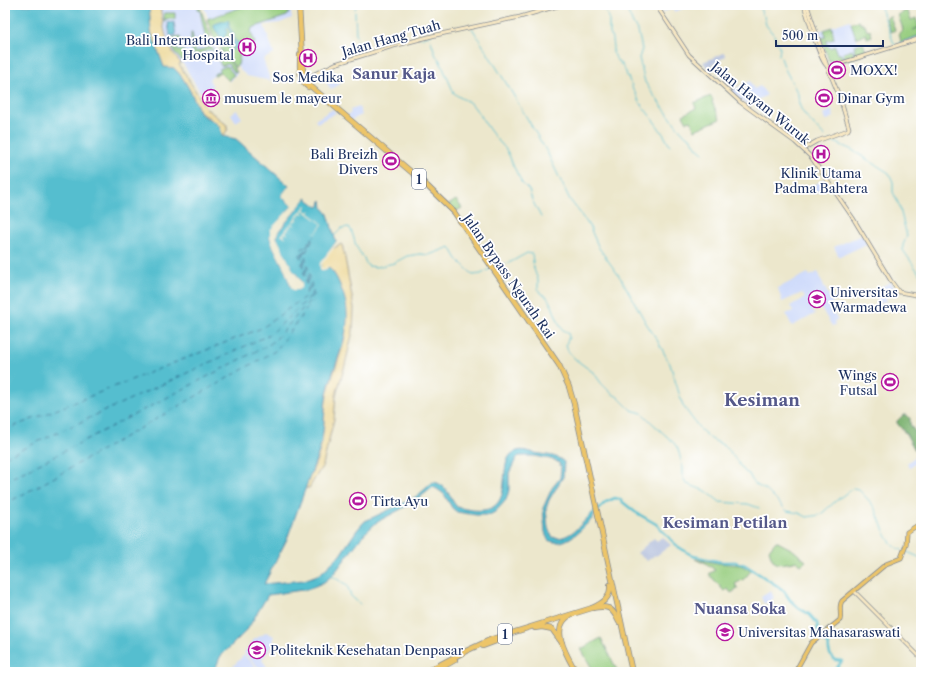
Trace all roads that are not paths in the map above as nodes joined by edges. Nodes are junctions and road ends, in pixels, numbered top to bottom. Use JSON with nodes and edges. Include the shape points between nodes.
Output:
{"nodes":[{"id":1,"x":298,"y":5,"type":"edge"},
{"id":2,"x":561,"y":5,"type":"edge"},
{"id":3,"x":656,"y":5,"type":"edge"},
{"id":4,"x":806,"y":5,"type":"edge"},
{"id":5,"x":921,"y":38,"type":"edge"},
{"id":6,"x":827,"y":65,"type":"junction"},
{"id":7,"x":832,"y":66,"type":"junction"},
{"id":8,"x":830,"y":71,"type":"junction"},
{"id":9,"x":304,"y":81,"type":"junction"},
{"id":10,"x":803,"y":149,"type":"junction"},
{"id":11,"x":921,"y":296,"type":"edge"},
{"id":12,"x":596,"y":515,"type":"junction"},
{"id":13,"x":921,"y":523,"type":"edge"},
{"id":14,"x":854,"y":591,"type":"junction"},
{"id":15,"x":615,"y":600,"type":"junction"},
{"id":16,"x":592,"y":608,"type":"junction"},
{"id":17,"x":580,"y":612,"type":"junction"},
{"id":18,"x":619,"y":622,"type":"junction"},
{"id":19,"x":517,"y":632,"type":"junction"},
{"id":20,"x":562,"y":643,"type":"junction"},
{"id":21,"x":921,"y":658,"type":"edge"},
{"id":22,"x":426,"y":672,"type":"edge"},
{"id":23,"x":434,"y":672,"type":"edge"},
{"id":24,"x":576,"y":672,"type":"edge"},
{"id":25,"x":630,"y":672,"type":"edge"},
{"id":26,"x":794,"y":672,"type":"edge"}],
"edges":[{"from":1,"to":9,"type":"highway"},
{"from":2,"to":9,"type":"main road","name":"Jalan Hang Tuah","via":[[515,18],[422,38],[347,60]]},
{"from":3,"to":10,"type":"main road","name":"Jalan Hayam Wuruk","via":[[689,55],[742,103]]},
{"from":4,"to":6,"type":"main road"},
{"from":5,"to":7,"type":"main road"},
{"from":6,"to":7,"type":"main road"},
{"from":6,"to":8,"type":"main road"},
{"from":7,"to":8,"type":"main road"},
{"from":8,"to":10,"type":"main road","via":[[849,129],[816,141]]},
{"from":9,"to":12,"type":"highway","name":"Jalan Bypass Ngurah Rai","number":"1","via":[[443,204],[488,262],[560,365],[569,387]]},
{"from":10,"to":11,"type":"main road","name":"Jalan Hayam Wuruk","via":[[846,206],[900,292]]},
{"from":12,"to":15,"type":"highway","name":"Jalan Bypass Ngurah Rai","number":"1"},
{"from":12,"to":16,"type":"highway","name":"Jalan Bypass Ngurah Rai","number":"1","via":[[610,588],[605,601]]},
{"from":13,"to":14,"type":"main road","via":[[907,532],[901,558],[886,564]]},
{"from":14,"to":21,"type":"main road"},
{"from":14,"to":26,"type":"main road","via":[[841,602],[839,621],[809,646]]},
{"from":15,"to":18,"type":"highway","name":"Jalan Bypass Ngurah Rai","number":"1"},
{"from":15,"to":25,"type":"highway","name":"Jalan Bypass Ngurah Rai"},
{"from":16,"to":17,"type":"highway","name":"Jalan Bypass Ngurah Rai"},
{"from":16,"to":18,"type":"highway","name":"Jalan Bypass Ngurah Rai","via":[[609,608]]},
{"from":17,"to":19,"type":"highway","number":"1"},
{"from":17,"to":20,"type":"highway","via":[[563,621],[560,631]]},
{"from":18,"to":25,"type":"highway","name":"Jalan Bypass Ngurah Rai"},
{"from":19,"to":20,"type":"highway","number":"1","via":[[548,627]]},
{"from":19,"to":22,"type":"highway","number":"1","via":[[499,636]]},
{"from":19,"to":23,"type":"highway","number":"1","via":[[473,650]]},
{"from":20,"to":24,"type":"highway"}]}
